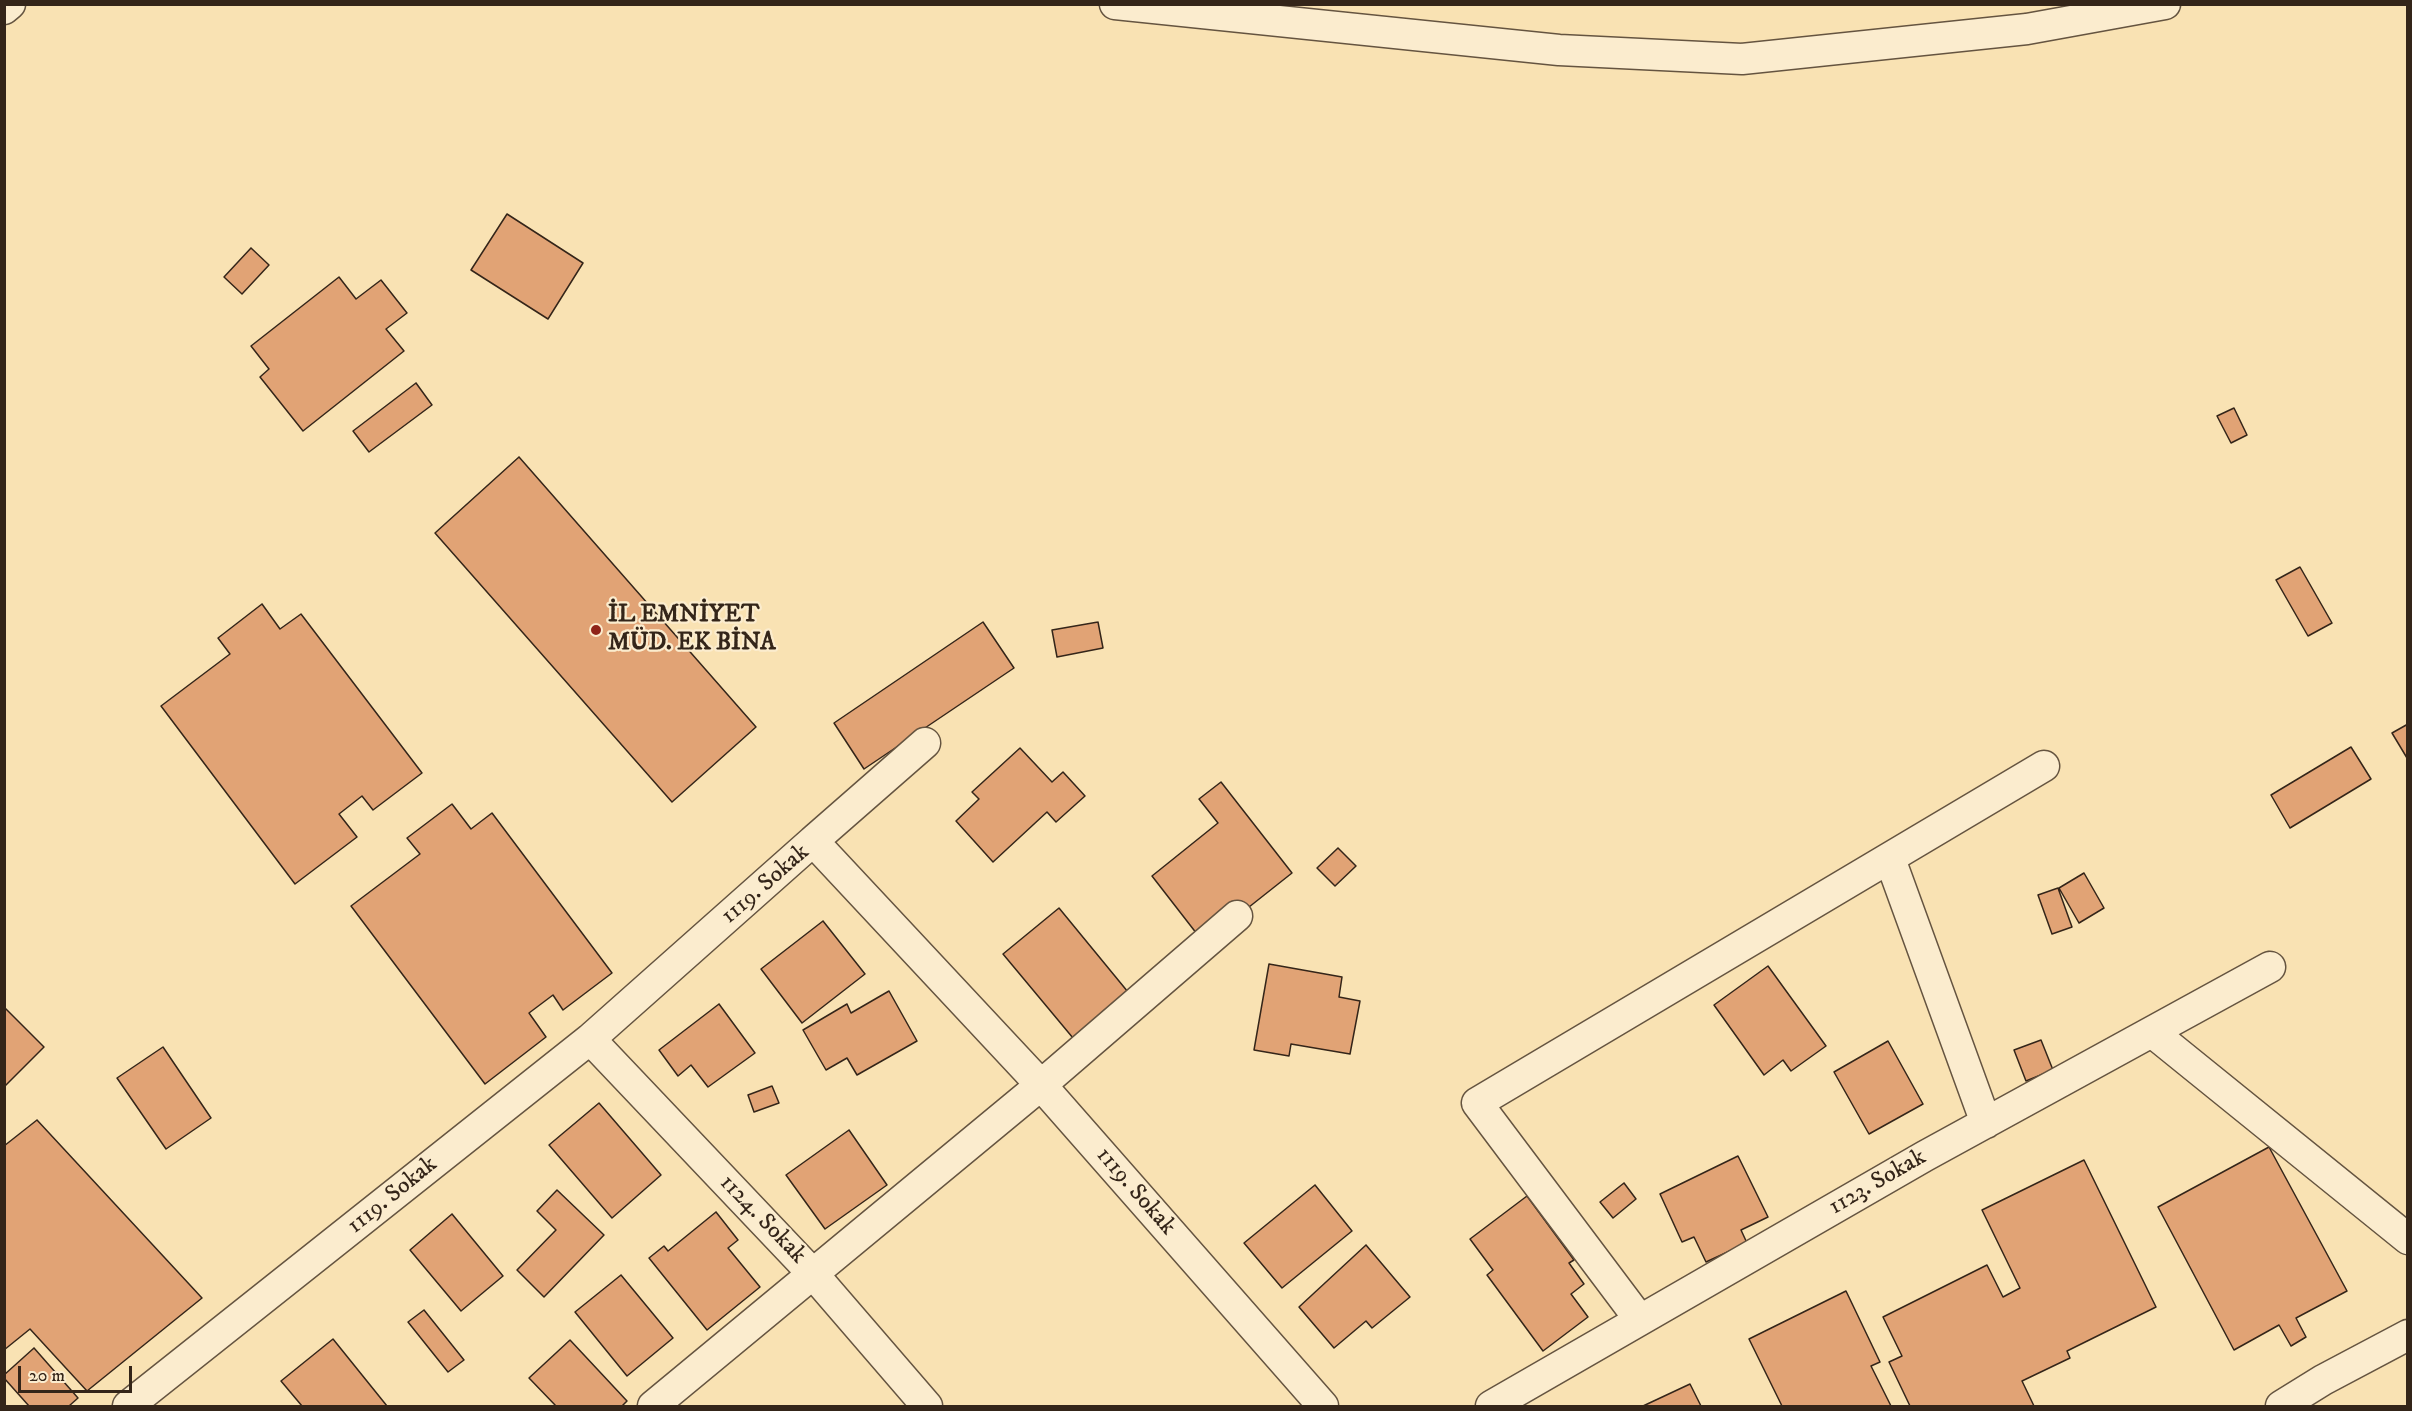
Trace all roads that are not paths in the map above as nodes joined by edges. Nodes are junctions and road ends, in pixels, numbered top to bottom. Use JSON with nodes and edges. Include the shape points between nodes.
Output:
{"nodes":[{"id":1,"x":10,"y":4,"type":"edge"},
{"id":2,"x":1115,"y":4,"type":"edge"},
{"id":3,"x":2165,"y":4,"type":"edge"},
{"id":4,"x":4,"y":9,"type":"edge"},
{"id":5,"x":925,"y":743,"type":"dead end"},
{"id":6,"x":2044,"y":766,"type":"dead end"},
{"id":7,"x":813,"y":841,"type":"junction"},
{"id":8,"x":1890,"y":859,"type":"junction"},
{"id":9,"x":1237,"y":916,"type":"dead end"},
{"id":10,"x":2270,"y":967,"type":"dead end"},
{"id":11,"x":2152,"y":1032,"type":"junction"},
{"id":12,"x":590,"y":1039,"type":"junction"},
{"id":13,"x":1041,"y":1085,"type":"junction"},
{"id":14,"x":1986,"y":1123,"type":"junction"},
{"id":15,"x":2408,"y":1239,"type":"edge"},
{"id":16,"x":814,"y":1275,"type":"junction"},
{"id":17,"x":1640,"y":1320,"type":"junction"},
{"id":18,"x":2408,"y":1335,"type":"edge"},
{"id":19,"x":1312,"y":1403,"type":"edge"},
{"id":20,"x":128,"y":1407,"type":"edge"},
{"id":21,"x":653,"y":1407,"type":"edge"},
{"id":22,"x":927,"y":1407,"type":"edge"},
{"id":23,"x":1491,"y":1407,"type":"edge"},
{"id":24,"x":2281,"y":1407,"type":"edge"}],
"edges":[{"from":1,"to":4,"type":"street"},
{"from":2,"to":3,"type":"street","via":[[1559,50],[1742,59],[2027,29]]},
{"from":5,"to":7,"type":"street"},
{"from":6,"to":8,"type":"street"},
{"from":7,"to":12,"type":"street","name":"1119. Sokak"},
{"from":7,"to":13,"type":"street","name":"1119. Sokak"},
{"from":8,"to":14,"type":"street"},
{"from":8,"to":17,"type":"street","via":[[1477,1103]]},
{"from":9,"to":13,"type":"street"},
{"from":10,"to":11,"type":"street","name":"1123. Sokak"},
{"from":11,"to":14,"type":"street","name":"1123. Sokak"},
{"from":11,"to":15,"type":"street"},
{"from":12,"to":16,"type":"street","name":"1124. Sokak"},
{"from":12,"to":20,"type":"street","name":"1119. Sokak"},
{"from":13,"to":16,"type":"street"},
{"from":13,"to":19,"type":"street","name":"1119. Sokak"},
{"from":14,"to":17,"type":"street","name":"1123. Sokak"},
{"from":16,"to":21,"type":"street"},
{"from":16,"to":22,"type":"street","name":"1124. Sokak"},
{"from":17,"to":23,"type":"street","name":"1123. Sokak"},
{"from":18,"to":24,"type":"street"}]}
